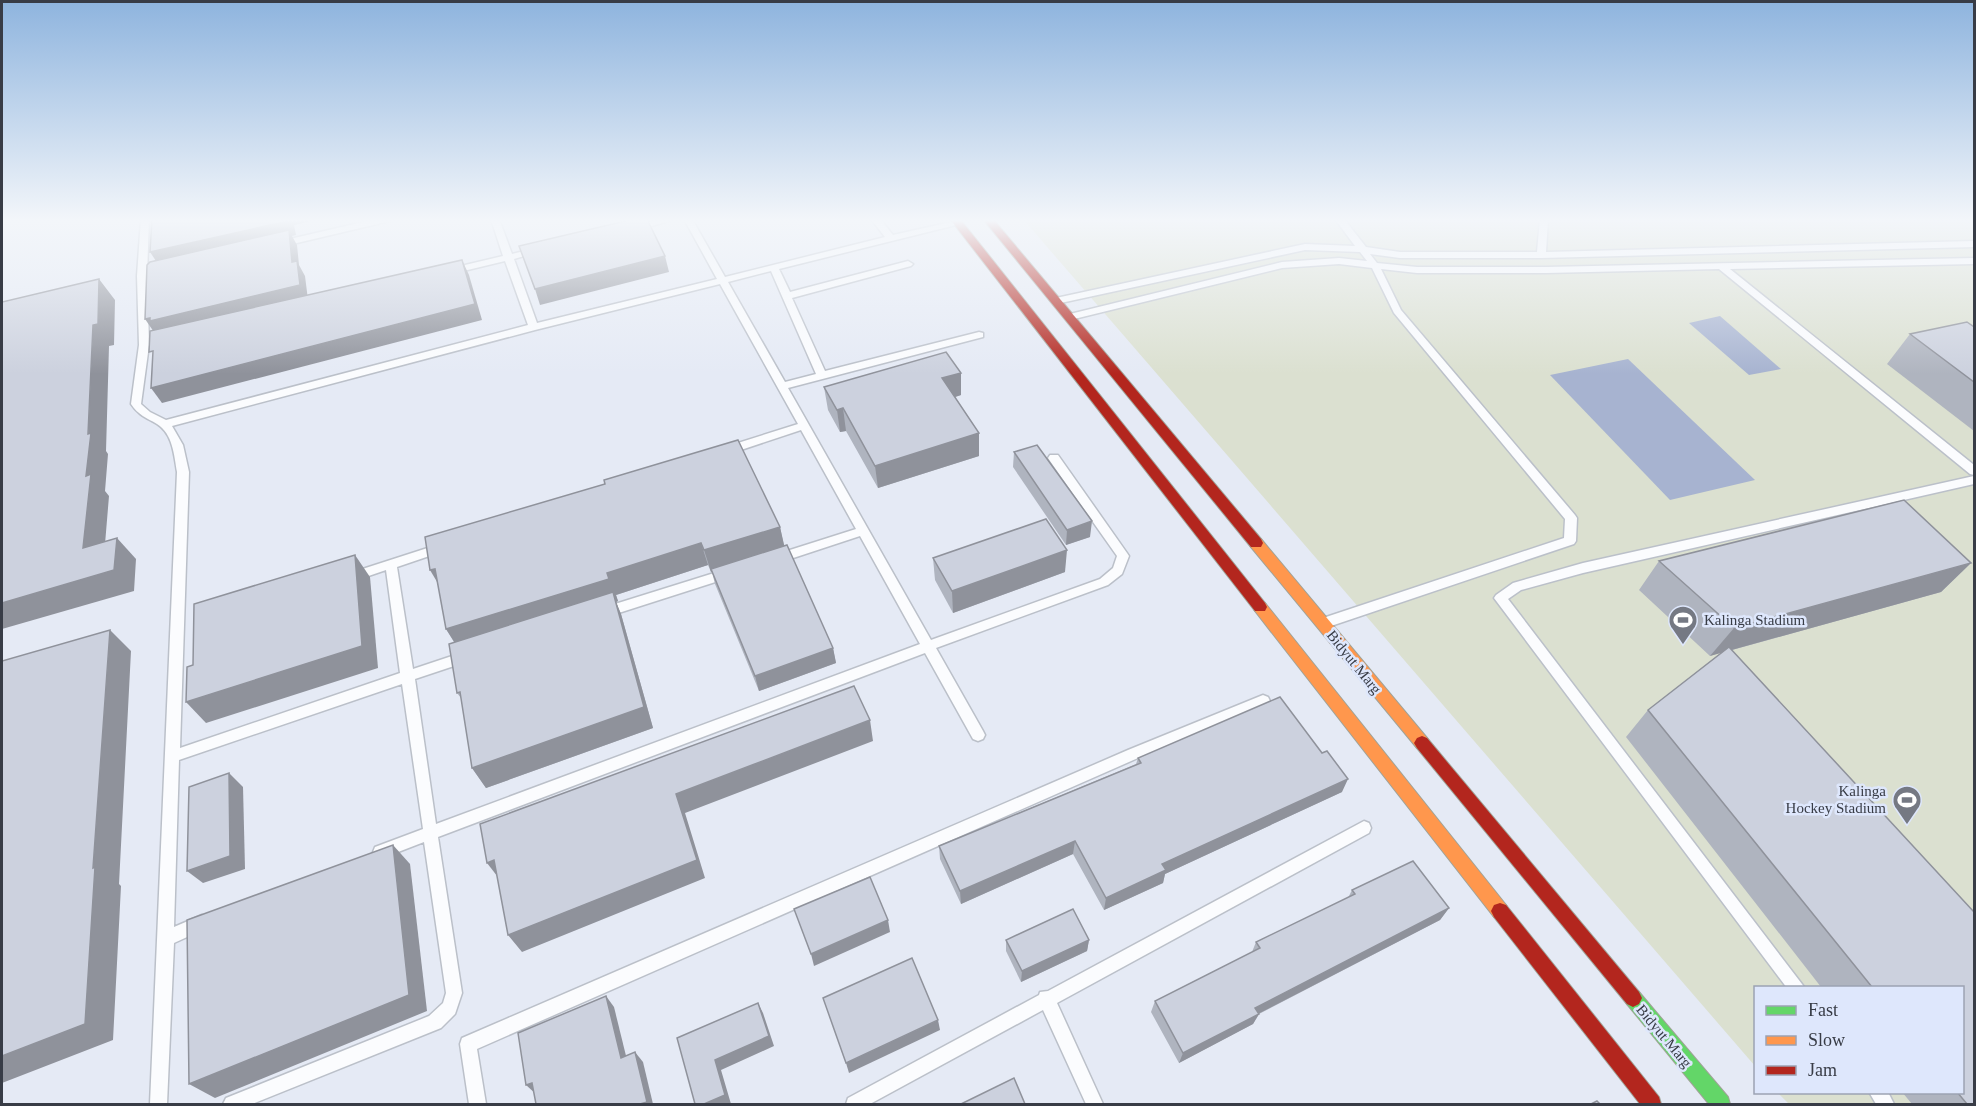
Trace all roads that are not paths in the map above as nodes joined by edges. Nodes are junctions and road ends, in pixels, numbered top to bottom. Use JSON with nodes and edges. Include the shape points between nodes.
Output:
{"nodes":[{"id":1,"x":142,"y":271,"type":"edge"},
{"id":2,"x":454,"y":271,"type":"edge"},
{"id":3,"x":513,"y":271,"type":"edge"},
{"id":4,"x":719,"y":271,"type":"edge"},
{"id":5,"x":759,"y":271,"type":"edge"},
{"id":6,"x":776,"y":271,"type":"edge"},
{"id":7,"x":883,"y":271,"type":"edge"},
{"id":8,"x":996,"y":271,"type":"edge"},
{"id":9,"x":1031,"y":271,"type":"edge"},
{"id":10,"x":1196,"y":271,"type":"edge"},
{"id":11,"x":1259,"y":271,"type":"edge"},
{"id":12,"x":1378,"y":271,"type":"edge"},
{"id":13,"x":1727,"y":271,"type":"edge"},
{"id":14,"x":154,"y":273,"type":"edge"},
{"id":15,"x":440,"y":274,"type":"edge"},
{"id":16,"x":142,"y":276,"type":"junction"},
{"id":17,"x":724,"y":279,"type":"junction"},
{"id":18,"x":787,"y":296,"type":"junction"},
{"id":19,"x":1056,"y":301,"type":"junction"},
{"id":20,"x":1070,"y":317,"type":"junction"},
{"id":21,"x":533,"y":327,"type":"junction"},
{"id":22,"x":979,"y":334,"type":"dead end"},
{"id":23,"x":156,"y":342,"type":"edge"},
{"id":24,"x":144,"y":345,"type":"junction"},
{"id":25,"x":822,"y":376,"type":"junction"},
{"id":26,"x":781,"y":386,"type":"junction"},
{"id":27,"x":165,"y":424,"type":"junction"},
{"id":28,"x":802,"y":426,"type":"junction"},
{"id":29,"x":713,"y":456,"type":"edge"},
{"id":30,"x":1053,"y":458,"type":"dead end"},
{"id":31,"x":1974,"y":471,"type":"edge"},
{"id":32,"x":1974,"y":480,"type":"edge"},
{"id":33,"x":862,"y":531,"type":"junction"},
{"id":34,"x":458,"y":542,"type":"edge"},
{"id":35,"x":391,"y":564,"type":"junction"},
{"id":36,"x":760,"y":564,"type":"edge"},
{"id":37,"x":737,"y":571,"type":"edge"},
{"id":38,"x":335,"y":581,"type":"edge"},
{"id":39,"x":588,"y":618,"type":"edge"},
{"id":40,"x":1322,"y":623,"type":"junction"},
{"id":41,"x":928,"y":646,"type":"junction"},
{"id":42,"x":485,"y":651,"type":"edge"},
{"id":43,"x":405,"y":676,"type":"junction"},
{"id":44,"x":1263,"y":701,"type":"dead end"},
{"id":45,"x":978,"y":735,"type":"dead end"},
{"id":46,"x":171,"y":757,"type":"junction"},
{"id":47,"x":1364,"y":828,"type":"dead end"},
{"id":48,"x":431,"y":831,"type":"junction"},
{"id":49,"x":364,"y":858,"type":"edge"},
{"id":50,"x":210,"y":920,"type":"edge"},
{"id":51,"x":166,"y":938,"type":"junction"},
{"id":52,"x":1796,"y":986,"type":"edge"},
{"id":53,"x":1046,"y":998,"type":"junction"},
{"id":54,"x":158,"y":1104,"type":"edge"},
{"id":55,"x":232,"y":1104,"type":"edge"},
{"id":56,"x":477,"y":1104,"type":"edge"},
{"id":57,"x":854,"y":1104,"type":"edge"},
{"id":58,"x":1095,"y":1104,"type":"edge"},
{"id":59,"x":1652,"y":1104,"type":"edge"},
{"id":60,"x":1721,"y":1104,"type":"edge"}],
"edges":[{"from":1,"to":16,"type":"lane"},
{"from":2,"to":15,"type":"lane"},
{"from":3,"to":21,"type":"lane"},
{"from":4,"to":17,"type":"lane"},
{"from":5,"to":17,"type":"lane"},
{"from":6,"to":18,"type":"lane"},
{"from":7,"to":18,"type":"lane"},
{"from":8,"to":59,"type":"main road"},
{"from":9,"to":19,"type":"main road","name":"Bidyut Marg"},
{"from":10,"to":19,"type":"lane"},
{"from":11,"to":20,"type":"lane"},
{"from":12,"to":40,"type":"lane","via":[[1397,311],[1571,518],[1570,541]]},
{"from":13,"to":31,"type":"lane"},
{"from":14,"to":16,"type":"lane"},
{"from":16,"to":24,"type":"lane"},
{"from":17,"to":21,"type":"lane"},
{"from":17,"to":26,"type":"lane"},
{"from":18,"to":25,"type":"lane"},
{"from":19,"to":20,"type":"main road","name":"Bidyut Marg"},
{"from":20,"to":40,"type":"main road","name":"Bidyut Marg"},
{"from":21,"to":27,"type":"lane"},
{"from":22,"to":25,"type":"lane"},
{"from":23,"to":24,"type":"lane"},
{"from":24,"to":27,"type":"lane","via":[[136,404],[145,416]]},
{"from":25,"to":26,"type":"lane"},
{"from":26,"to":28,"type":"lane"},
{"from":27,"to":46,"type":"lane","via":[[179,451],[183,472],[184,628]]},
{"from":28,"to":29,"type":"lane"},
{"from":28,"to":33,"type":"lane"},
{"from":30,"to":41,"type":"lane","via":[[1123,556],[1118,571],[1104,582]]},
{"from":32,"to":52,"type":"lane","via":[[1583,568],[1517,586],[1500,598]]},
{"from":33,"to":36,"type":"lane"},
{"from":33,"to":41,"type":"lane"},
{"from":34,"to":35,"type":"lane"},
{"from":35,"to":38,"type":"lane"},
{"from":35,"to":43,"type":"lane"},
{"from":37,"to":39,"type":"lane"},
{"from":40,"to":60,"type":"main road","name":"Bidyut Marg"},
{"from":41,"to":45,"type":"lane"},
{"from":41,"to":48,"type":"lane"},
{"from":42,"to":43,"type":"lane"},
{"from":43,"to":46,"type":"lane"},
{"from":43,"to":48,"type":"lane"},
{"from":44,"to":56,"type":"lane","via":[[468,1044]]},
{"from":46,"to":51,"type":"lane"},
{"from":47,"to":53,"type":"lane"},
{"from":48,"to":49,"type":"lane"},
{"from":48,"to":55,"type":"lane","via":[[454,993],[449,1008],[435,1022]]},
{"from":50,"to":51,"type":"lane"},
{"from":51,"to":54,"type":"lane"},
{"from":53,"to":57,"type":"lane"},
{"from":53,"to":58,"type":"lane"}]}
